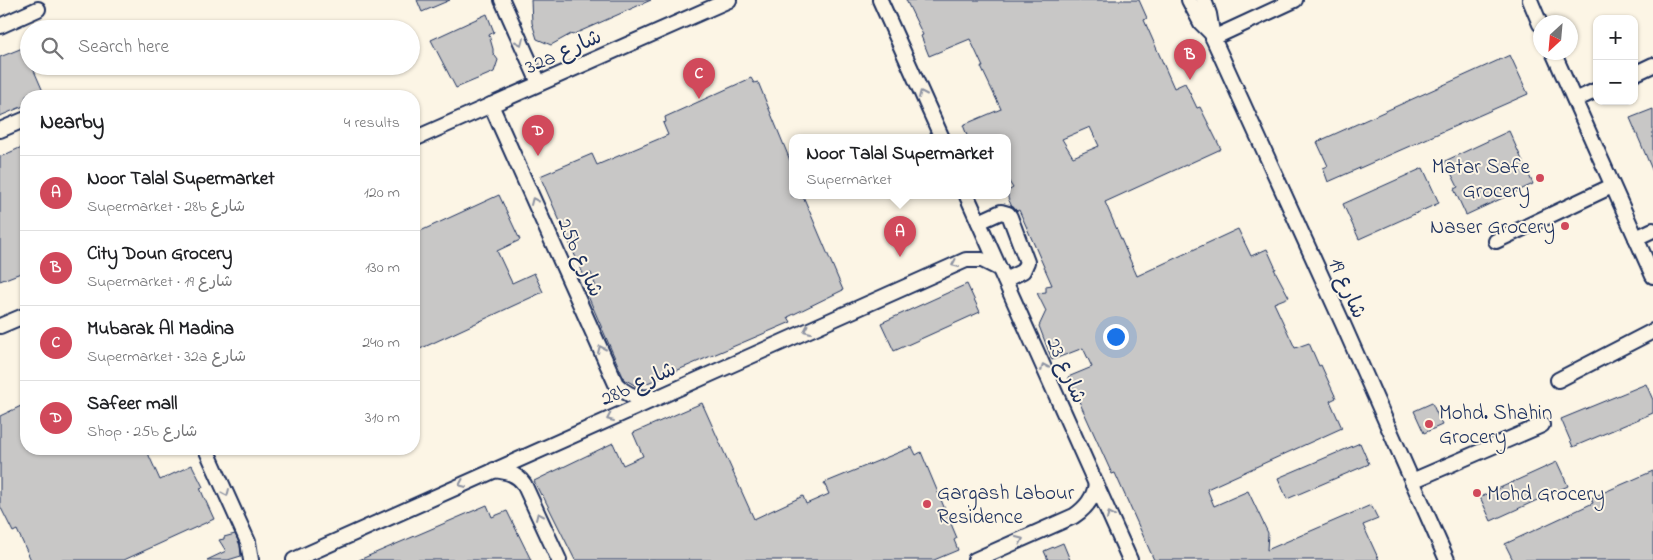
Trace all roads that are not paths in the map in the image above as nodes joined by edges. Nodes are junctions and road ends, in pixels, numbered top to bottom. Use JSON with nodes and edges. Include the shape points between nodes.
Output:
{"nodes":[{"id":1,"x":502,"y":0,"type":"edge"},
{"id":2,"x":729,"y":0,"type":"edge"},
{"id":3,"x":880,"y":0,"type":"edge"},
{"id":4,"x":1190,"y":0,"type":"edge"},
{"id":5,"x":1204,"y":0,"type":"edge"},
{"id":6,"x":1295,"y":0,"type":"edge"},
{"id":7,"x":1530,"y":0,"type":"edge"},
{"id":8,"x":38,"y":9,"type":"dead end"},
{"id":9,"x":1536,"y":15,"type":"edge"},
{"id":10,"x":0,"y":26,"type":"edge"},
{"id":11,"x":1212,"y":35,"type":"junction"},
{"id":12,"x":1557,"y":60,"type":"edge"},
{"id":13,"x":1653,"y":65,"type":"edge"},
{"id":14,"x":1638,"y":72,"type":"edge"},
{"id":15,"x":539,"y":83,"type":"junction"},
{"id":16,"x":1593,"y":92,"type":"edge"},
{"id":17,"x":1575,"y":100,"type":"junction"},
{"id":18,"x":491,"y":105,"type":"junction"},
{"id":19,"x":20,"y":122,"type":"edge"},
{"id":20,"x":0,"y":130,"type":"edge"},
{"id":21,"x":940,"y":134,"type":"edge"},
{"id":22,"x":420,"y":136,"type":"edge"},
{"id":23,"x":1612,"y":186,"type":"junction"},
{"id":24,"x":968,"y":199,"type":"edge"},
{"id":25,"x":979,"y":222,"type":"junction"},
{"id":26,"x":1653,"y":230,"type":"edge"},
{"id":27,"x":1636,"y":238,"type":"junction"},
{"id":28,"x":1496,"y":240,"type":"dead end"},
{"id":29,"x":1003,"y":275,"type":"junction"},
{"id":30,"x":1653,"y":276,"type":"edge"},
{"id":31,"x":20,"y":318,"type":"edge"},
{"id":32,"x":0,"y":326,"type":"edge"},
{"id":33,"x":1653,"y":330,"type":"edge"},
{"id":34,"x":1558,"y":380,"type":"dead end"},
{"id":35,"x":657,"y":396,"type":"junction"},
{"id":36,"x":1542,"y":425,"type":"dead end"},
{"id":37,"x":209,"y":455,"type":"edge"},
{"id":38,"x":494,"y":470,"type":"junction"},
{"id":39,"x":1412,"y":481,"type":"junction"},
{"id":40,"x":1096,"y":484,"type":"junction"},
{"id":41,"x":251,"y":560,"type":"edge"},
{"id":42,"x":294,"y":560,"type":"edge"},
{"id":43,"x":559,"y":560,"type":"edge"},
{"id":44,"x":975,"y":560,"type":"edge"},
{"id":45,"x":1130,"y":560,"type":"edge"},
{"id":46,"x":1447,"y":560,"type":"edge"}],
"edges":[{"from":1,"to":15,"type":"street","one_way":true},
{"from":2,"to":15,"type":"street","name":"32a شارع"},
{"from":21,"to":3,"type":"street","one_way":true},
{"from":4,"to":11,"type":"street","name":"شارع 19","via":[[1201,23]]},
{"from":5,"to":11,"type":"street","name":"شارع 19"},
{"from":6,"to":11,"type":"street"},
{"from":7,"to":9,"type":"street"},
{"from":8,"to":10,"type":"street"},
{"from":11,"to":39,"type":"street","name":"شارع 19"},
{"from":12,"to":17,"type":"street"},
{"from":13,"to":14,"type":"street"},
{"from":15,"to":18,"type":"street","name":"32a شارع"},
{"from":16,"to":17,"type":"street"},
{"from":17,"to":23,"type":"street"},
{"from":18,"to":22,"type":"street","name":"32a شارع"},
{"from":35,"to":18,"type":"street","name":"25b شارع","one_way":true,"via":[[633,396],[616,384]]},
{"from":19,"to":20,"type":"street"},
{"from":23,"to":27,"type":"street"},
{"from":23,"to":28,"type":"street"},
{"from":24,"to":25,"type":"street","name":"شارع 23"},
{"from":25,"to":29,"type":"street","name":"شارع 23"},
{"from":25,"to":29,"type":"street","via":[[998,212],[1010,218],[1027,262],[1023,271]]},
{"from":26,"to":27,"type":"street"},
{"from":27,"to":30,"type":"street"},
{"from":29,"to":35,"type":"street","name":"28b شارع","one_way":true,"via":[[982,260],[966,260]]},
{"from":40,"to":29,"type":"street","name":"شارع 23","one_way":true},
{"from":31,"to":32,"type":"street"},
{"from":33,"to":34,"type":"street"},
{"from":35,"to":38,"type":"street","name":"28b شارع","one_way":true},
{"from":36,"to":39,"type":"street"},
{"from":37,"to":41,"type":"street","one_way":true,"via":[[248,542]]},
{"from":38,"to":42,"type":"street","name":"28b شارع","one_way":true},
{"from":43,"to":38,"type":"street","one_way":true,"via":[[524,484],[510,472]]},
{"from":39,"to":46,"type":"street","name":"شارع 19"},
{"from":44,"to":40,"type":"street","one_way":true,"via":[[1074,516],[1088,504]]},
{"from":45,"to":40,"type":"street","name":"شارع 23","one_way":true}]}
